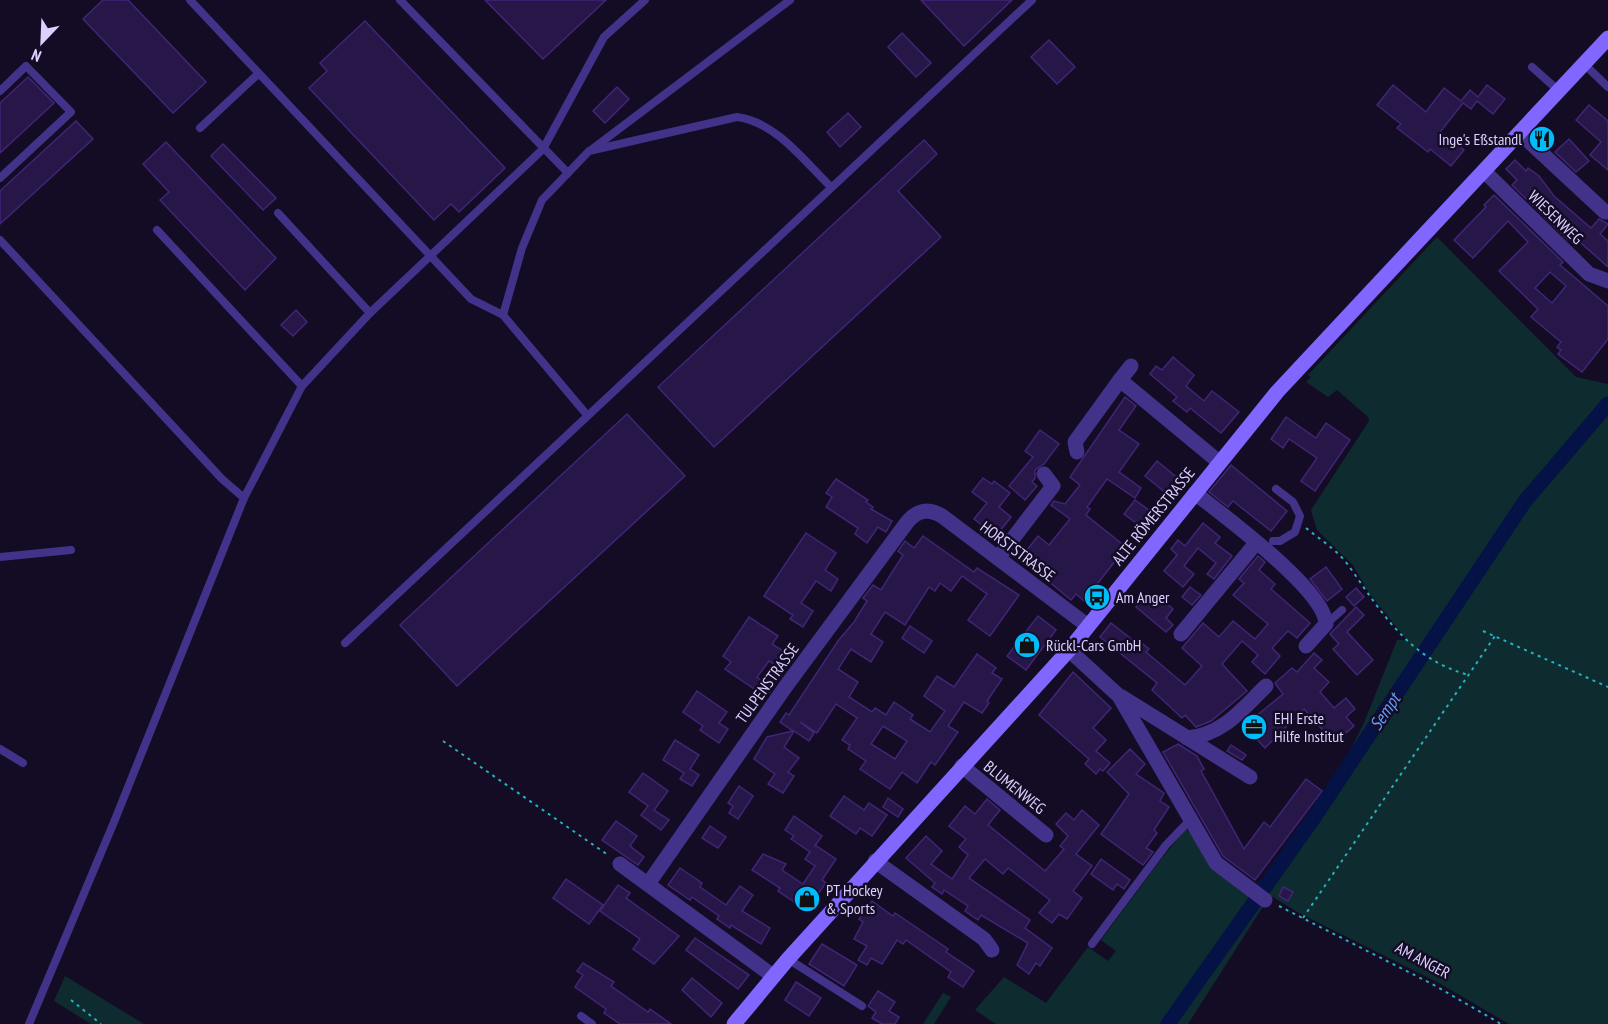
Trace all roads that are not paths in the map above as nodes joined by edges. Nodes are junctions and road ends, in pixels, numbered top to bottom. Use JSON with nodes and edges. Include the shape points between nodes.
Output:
{"nodes":[{"id":1,"x":190,"y":0,"type":"edge"},
{"id":2,"x":400,"y":0,"type":"edge"},
{"id":3,"x":645,"y":0,"type":"edge"},
{"id":4,"x":790,"y":0,"type":"edge"},
{"id":5,"x":1032,"y":0,"type":"edge"},
{"id":6,"x":1608,"y":38,"type":"edge"},
{"id":7,"x":1584,"y":64,"type":"junction"},
{"id":8,"x":1532,"y":67,"type":"dead end"},
{"id":9,"x":258,"y":74,"type":"junction"},
{"id":10,"x":1608,"y":87,"type":"edge"},
{"id":11,"x":0,"y":91,"type":"edge"},
{"id":12,"x":1559,"y":91,"type":"junction"},
{"id":13,"x":200,"y":128,"type":"dead end"},
{"id":14,"x":1520,"y":133,"type":"junction"},
{"id":15,"x":543,"y":149,"type":"junction"},
{"id":16,"x":589,"y":151,"type":"junction"},
{"id":17,"x":1484,"y":171,"type":"junction"},
{"id":18,"x":568,"y":173,"type":"junction"},
{"id":19,"x":0,"y":178,"type":"edge"},
{"id":20,"x":831,"y":187,"type":"junction"},
{"id":21,"x":1605,"y":212,"type":"dead end"},
{"id":22,"x":278,"y":213,"type":"dead end"},
{"id":23,"x":157,"y":230,"type":"dead end"},
{"id":24,"x":0,"y":240,"type":"edge"},
{"id":25,"x":431,"y":256,"type":"junction"},
{"id":26,"x":1608,"y":281,"type":"edge"},
{"id":27,"x":370,"y":313,"type":"junction"},
{"id":28,"x":502,"y":315,"type":"junction"},
{"id":29,"x":1131,"y":366,"type":"dead end"},
{"id":30,"x":1120,"y":380,"type":"junction"},
{"id":31,"x":302,"y":386,"type":"junction"},
{"id":32,"x":587,"y":415,"type":"junction"},
{"id":33,"x":1077,"y":452,"type":"dead end"},
{"id":34,"x":1220,"y":462,"type":"junction"},
{"id":35,"x":1044,"y":474,"type":"dead end"},
{"id":36,"x":1276,"y":489,"type":"dead end"},
{"id":37,"x":1195,"y":493,"type":"junction"},
{"id":38,"x":244,"y":498,"type":"junction"},
{"id":39,"x":924,"y":511,"type":"joint"},
{"id":40,"x":1273,"y":541,"type":"dead end"},
{"id":41,"x":1256,"y":543,"type":"junction"},
{"id":42,"x":71,"y":550,"type":"dead end"},
{"id":43,"x":0,"y":557,"type":"edge"},
{"id":44,"x":998,"y":558,"type":"junction"},
{"id":45,"x":1342,"y":610,"type":"dead end"},
{"id":46,"x":1326,"y":624,"type":"junction"},
{"id":47,"x":1088,"y":626,"type":"junction"},
{"id":48,"x":1180,"y":634,"type":"dead end"},
{"id":49,"x":345,"y":643,"type":"dead end"},
{"id":50,"x":1306,"y":646,"type":"dead end"},
{"id":51,"x":1069,"y":650,"type":"junction"},
{"id":52,"x":1266,"y":686,"type":"dead end"},
{"id":53,"x":1119,"y":696,"type":"junction"},
{"id":54,"x":1187,"y":738,"type":"junction"},
{"id":55,"x":0,"y":749,"type":"edge"},
{"id":56,"x":23,"y":763,"type":"dead end"},
{"id":57,"x":962,"y":766,"type":"junction"},
{"id":58,"x":1250,"y":777,"type":"dead end"},
{"id":59,"x":1190,"y":820,"type":"junction"},
{"id":60,"x":1046,"y":835,"type":"dead end"},
{"id":61,"x":875,"y":861,"type":"junction"},
{"id":62,"x":621,"y":864,"type":"road end"},
{"id":63,"x":648,"y":884,"type":"junction"},
{"id":64,"x":1265,"y":900,"type":"road end"},
{"id":65,"x":1092,"y":944,"type":"dead end"},
{"id":66,"x":992,"y":950,"type":"dead end"},
{"id":67,"x":788,"y":959,"type":"junction"},
{"id":68,"x":773,"y":976,"type":"junction"},
{"id":69,"x":862,"y":1006,"type":"dead end"},
{"id":70,"x":581,"y":1016,"type":"dead end"},
{"id":71,"x":28,"y":1024,"type":"edge"},
{"id":72,"x":592,"y":1024,"type":"edge"},
{"id":73,"x":734,"y":1024,"type":"edge"}],
"edges":[{"from":1,"to":9,"type":"lane"},
{"from":2,"to":15,"type":"lane"},
{"from":3,"to":15,"type":"lane","via":[[604,37]]},
{"from":4,"to":16,"type":"lane"},
{"from":5,"to":20,"type":"lane"},
{"from":6,"to":7,"type":"main road","name":"ALTE RÖMERSTRASSE"},
{"from":7,"to":10,"type":"lane"},
{"from":7,"to":12,"type":"main road","name":"ALTE RÖMERSTRASSE"},
{"from":8,"to":12,"type":"lane"},
{"from":9,"to":13,"type":"lane"},
{"from":9,"to":25,"type":"lane"},
{"from":11,"to":19,"type":"lane","via":[[26,66],[71,112]]},
{"from":12,"to":14,"type":"main road","name":"ALTE RÖMERSTRASSE"},
{"from":14,"to":17,"type":"main road","name":"ALTE RÖMERSTRASSE"},
{"from":14,"to":21,"type":"street"},
{"from":15,"to":18,"type":"lane"},
{"from":15,"to":25,"type":"lane"},
{"from":16,"to":18,"type":"lane"},
{"from":16,"to":20,"type":"lane","via":[[737,117],[752,119],[783,140]]},
{"from":17,"to":26,"type":"street","name":"WIESENWEG","via":[[1589,274]]},
{"from":17,"to":34,"type":"main road","name":"ALTE RÖMERSTRASSE","via":[[1277,392]]},
{"from":18,"to":28,"type":"lane","via":[[542,200],[522,248]]},
{"from":20,"to":32,"type":"lane"},
{"from":22,"to":27,"type":"lane"},
{"from":23,"to":31,"type":"lane"},
{"from":24,"to":38,"type":"lane"},
{"from":25,"to":27,"type":"lane"},
{"from":25,"to":28,"type":"lane","via":[[471,299]]},
{"from":27,"to":31,"type":"lane"},
{"from":28,"to":32,"type":"lane"},
{"from":29,"to":30,"type":"street"},
{"from":30,"to":33,"type":"street","via":[[1075,442]]},
{"from":30,"to":34,"type":"street"},
{"from":31,"to":38,"type":"lane"},
{"from":32,"to":49,"type":"lane"},
{"from":34,"to":37,"type":"main road","name":"ALTE RÖMERSTRASSE"},
{"from":35,"to":44,"type":"street","via":[[1053,486]]},
{"from":36,"to":40,"type":"lane","via":[[1293,502],[1300,516],[1289,537]]},
{"from":37,"to":41,"type":"street"},
{"from":37,"to":47,"type":"main road","name":"ALTE RÖMERSTRASSE"},
{"from":38,"to":71,"type":"lane"},
{"from":39,"to":44,"type":"street","name":"HORSTSTRASSE","via":[[942,516]]},
{"from":39,"to":63,"type":"street","name":"TULPENSTRASSE","via":[[908,521],[786,686]]},
{"from":41,"to":46,"type":"street","via":[[1295,576],[1326,615]]},
{"from":41,"to":48,"type":"street"},
{"from":42,"to":43,"type":"lane"},
{"from":44,"to":47,"type":"street","name":"HORSTSTRASSE"},
{"from":45,"to":46,"type":"lane"},
{"from":46,"to":50,"type":"street"},
{"from":47,"to":51,"type":"main road","name":"ALTE RÖMERSTRASSE"},
{"from":51,"to":53,"type":"street"},
{"from":51,"to":57,"type":"main road","name":"ALTE RÖMERSTRASSE"},
{"from":52,"to":54,"type":"street","via":[[1223,727],[1201,737]]},
{"from":53,"to":54,"type":"street"},
{"from":53,"to":59,"type":"street"},
{"from":54,"to":58,"type":"street"},
{"from":55,"to":56,"type":"lane"},
{"from":57,"to":60,"type":"street","name":"BLUMENWEG"},
{"from":57,"to":61,"type":"main road","name":"ALTE RÖMERSTRASSE"},
{"from":59,"to":64,"type":"street","via":[[1216,862]]},
{"from":59,"to":65,"type":"lane","via":[[1166,844]]},
{"from":61,"to":66,"type":"street","via":[[984,939]]},
{"from":61,"to":67,"type":"main road","name":"ALTE RÖMERSTRASSE"},
{"from":62,"to":63,"type":"street"},
{"from":63,"to":68,"type":"street"},
{"from":67,"to":68,"type":"main road","name":"ALTE RÖMERSTRASSE"},
{"from":67,"to":69,"type":"lane"},
{"from":68,"to":73,"type":"main road","name":"ALTE RÖMERSTRASSE"},
{"from":70,"to":72,"type":"lane"}]}
